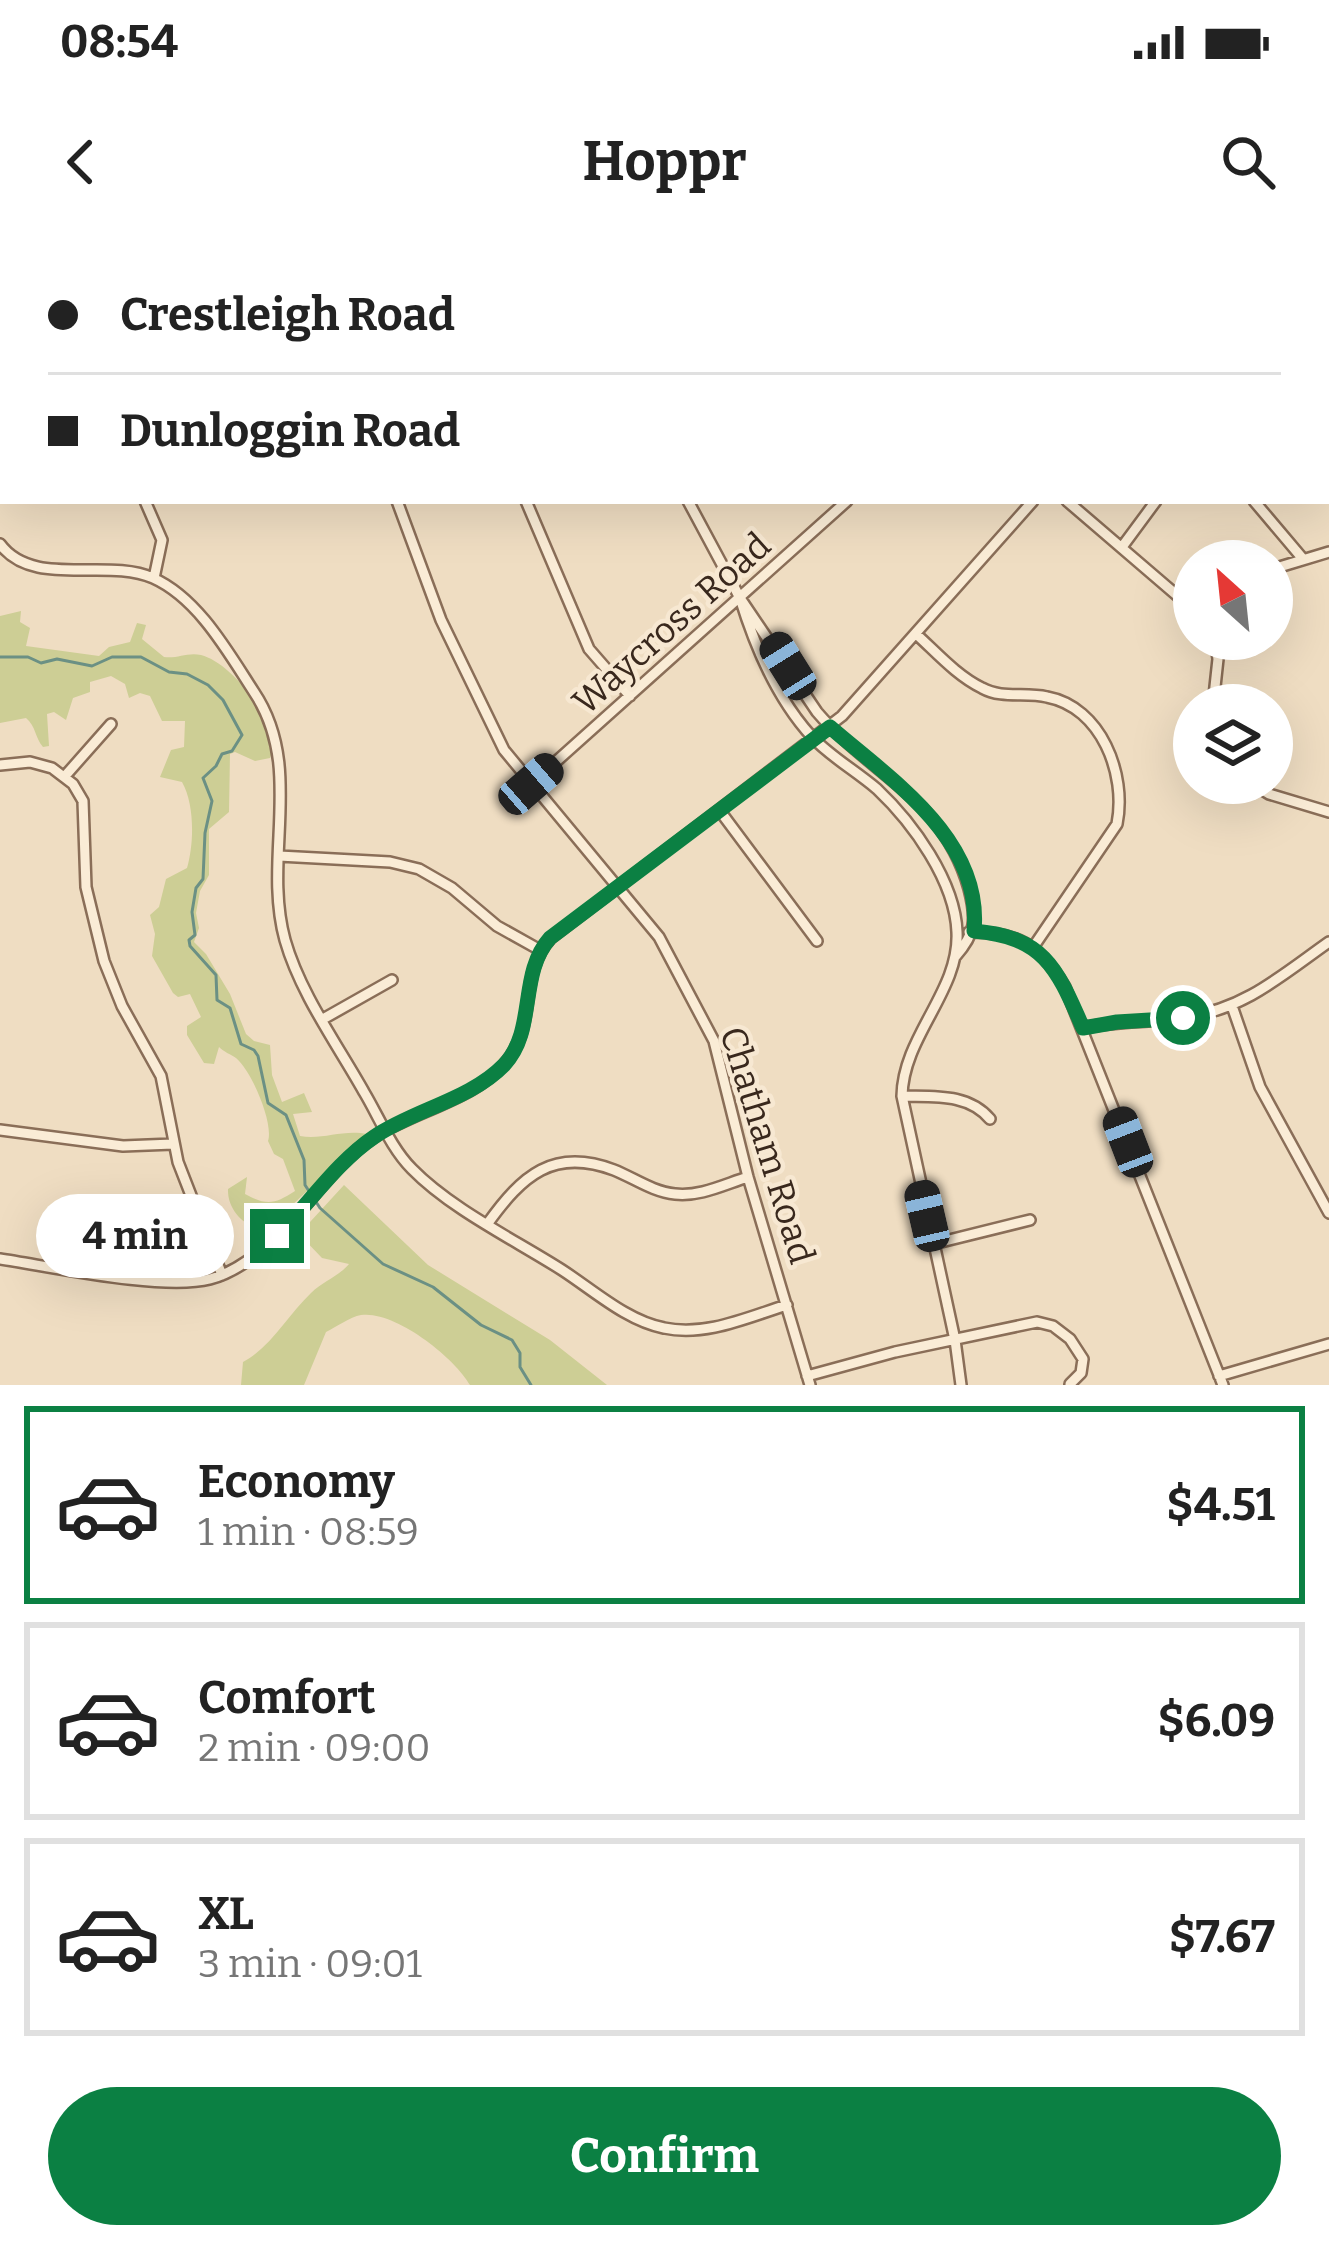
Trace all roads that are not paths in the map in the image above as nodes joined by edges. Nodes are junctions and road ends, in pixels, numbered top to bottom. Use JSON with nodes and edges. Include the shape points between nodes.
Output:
{"nodes":[{"id":1,"x":146,"y":504,"type":"edge"},
{"id":2,"x":398,"y":504,"type":"edge"},
{"id":3,"x":527,"y":504,"type":"edge"},
{"id":4,"x":690,"y":504,"type":"edge"},
{"id":5,"x":1030,"y":504,"type":"edge"},
{"id":6,"x":1071,"y":504,"type":"edge"},
{"id":7,"x":1154,"y":504,"type":"edge"},
{"id":8,"x":1257,"y":504,"type":"edge"},
{"id":9,"x":834,"y":506,"type":"edge"},
{"id":10,"x":0,"y":544,"type":"edge"},
{"id":11,"x":1122,"y":547,"type":"junction"},
{"id":12,"x":1329,"y":552,"type":"edge"},
{"id":13,"x":1303,"y":559,"type":"junction"},
{"id":14,"x":1293,"y":562,"type":"edge"},
{"id":15,"x":154,"y":578,"type":"junction"},
{"id":16,"x":1173,"y":592,"type":"edge"},
{"id":17,"x":740,"y":598,"type":"junction"},
{"id":18,"x":916,"y":634,"type":"junction"},
{"id":19,"x":629,"y":696,"type":"junction"},
{"id":20,"x":111,"y":724,"type":"dead end"},
{"id":21,"x":830,"y":727,"type":"junction"},
{"id":22,"x":814,"y":740,"type":"junction"},
{"id":23,"x":0,"y":765,"type":"edge"},
{"id":24,"x":65,"y":776,"type":"junction"},
{"id":25,"x":531,"y":784,"type":"junction"},
{"id":26,"x":1293,"y":801,"type":"edge"},
{"id":27,"x":720,"y":812,"type":"junction"},
{"id":28,"x":1329,"y":812,"type":"edge"},
{"id":29,"x":279,"y":856,"type":"junction"},
{"id":30,"x":618,"y":889,"type":"junction"},
{"id":31,"x":974,"y":931,"type":"junction"},
{"id":32,"x":957,"y":932,"type":"junction"},
{"id":33,"x":817,"y":941,"type":"dead end"},
{"id":34,"x":1329,"y":942,"type":"edge"},
{"id":35,"x":1034,"y":946,"type":"junction"},
{"id":36,"x":540,"y":950,"type":"junction"},
{"id":37,"x":955,"y":957,"type":"junction"},
{"id":38,"x":392,"y":980,"type":"dead end"},
{"id":39,"x":1232,"y":1006,"type":"junction"},
{"id":40,"x":323,"y":1019,"type":"junction"},
{"id":41,"x":1083,"y":1028,"type":"junction"},
{"id":42,"x":902,"y":1096,"type":"junction"},
{"id":43,"x":989,"y":1119,"type":"dead end"},
{"id":44,"x":0,"y":1130,"type":"edge"},
{"id":45,"x":386,"y":1130,"type":"junction"},
{"id":46,"x":173,"y":1144,"type":"junction"},
{"id":47,"x":748,"y":1177,"type":"junction"},
{"id":48,"x":1329,"y":1213,"type":"edge"},
{"id":49,"x":1030,"y":1220,"type":"dead end"},
{"id":50,"x":488,"y":1222,"type":"junction"},
{"id":51,"x":933,"y":1244,"type":"junction"},
{"id":52,"x":0,"y":1259,"type":"edge"},
{"id":53,"x":222,"y":1275,"type":"junction"},
{"id":54,"x":787,"y":1305,"type":"junction"},
{"id":55,"x":955,"y":1340,"type":"junction"},
{"id":56,"x":1329,"y":1345,"type":"edge"},
{"id":57,"x":809,"y":1380,"type":"edge"},
{"id":58,"x":1221,"y":1380,"type":"edge"},
{"id":59,"x":1070,"y":1384,"type":"edge"},
{"id":60,"x":961,"y":1385,"type":"edge"}],
"edges":[{"from":1,"to":15,"type":"street","via":[[163,540]]},
{"from":2,"to":25,"type":"street","name":"Chatham Road","via":[[451,642],[504,750]]},
{"from":3,"to":19,"type":"street","via":[[589,650]]},
{"from":4,"to":17,"type":"street"},
{"from":5,"to":18,"type":"street"},
{"from":6,"to":11,"type":"street"},
{"from":7,"to":11,"type":"street"},
{"from":8,"to":13,"type":"street"},
{"from":9,"to":17,"type":"street","name":"Waycross Road"},
{"from":10,"to":15,"type":"street","via":[[29,566],[117,568]]},
{"from":11,"to":16,"type":"street"},
{"from":12,"to":13,"type":"street"},
{"from":13,"to":14,"type":"street"},
{"from":15,"to":29,"type":"street","via":[[209,627],[271,722],[281,772]]},
{"from":17,"to":19,"type":"street","name":"Waycross Road"},
{"from":17,"to":21,"type":"street"},
{"from":17,"to":22,"type":"street","via":[[771,676]]},
{"from":18,"to":21,"type":"street"},
{"from":18,"to":35,"type":"street","via":[[982,688],[1074,707],[1109,752],[1118,824]]},
{"from":19,"to":25,"type":"street","name":"Waycross Road"},
{"from":20,"to":24,"type":"street"},
{"from":21,"to":22,"type":"street"},
{"from":21,"to":31,"type":"street","via":[[899,782],[940,830],[967,883]]},
{"from":22,"to":27,"type":"street"},
{"from":22,"to":32,"type":"street","via":[[873,786],[909,828],[941,876]]},
{"from":23,"to":24,"type":"street","via":[[41,764]]},
{"from":24,"to":46,"type":"street","via":[[86,813],[86,886],[104,961],[161,1076]]},
{"from":25,"to":30,"type":"street","name":"Chatham Road"},
{"from":26,"to":28,"type":"street"},
{"from":27,"to":30,"type":"street"},
{"from":27,"to":33,"type":"street"},
{"from":29,"to":36,"type":"street","via":[[419,868]]},
{"from":29,"to":40,"type":"street","via":[[286,943]]},
{"from":30,"to":36,"type":"street"},
{"from":30,"to":47,"type":"street","name":"Chatham Road","via":[[668,950],[713,1040]]},
{"from":31,"to":32,"type":"street"},
{"from":31,"to":35,"type":"street"},
{"from":31,"to":37,"type":"street"},
{"from":32,"to":37,"type":"street"},
{"from":34,"to":39,"type":"street"},
{"from":35,"to":41,"type":"street"},
{"from":36,"to":45,"type":"street","via":[[519,1042],[502,1067]]},
{"from":37,"to":42,"type":"street","via":[[906,1062]]},
{"from":38,"to":40,"type":"street"},
{"from":39,"to":41,"type":"street"},
{"from":39,"to":48,"type":"street","via":[[1260,1087]]},
{"from":40,"to":45,"type":"street"},
{"from":41,"to":58,"type":"street"},
{"from":42,"to":43,"type":"street","via":[[971,1102]]},
{"from":42,"to":51,"type":"street"},
{"from":44,"to":46,"type":"street","via":[[123,1146]]},
{"from":45,"to":50,"type":"street","via":[[412,1169]]},
{"from":45,"to":53,"type":"street","via":[[259,1252]]},
{"from":46,"to":53,"type":"street"},
{"from":47,"to":50,"type":"street","via":[[682,1195],[602,1166],[558,1164],[520,1182]]},
{"from":47,"to":54,"type":"street","name":"Chatham Road"},
{"from":49,"to":51,"type":"street"},
{"from":50,"to":54,"type":"street","via":[[656,1327],[708,1329]]},
{"from":51,"to":55,"type":"street"},
{"from":52,"to":53,"type":"street","via":[[179,1282]]},
{"from":54,"to":57,"type":"street","name":"Chatham Road"},
{"from":55,"to":57,"type":"street"},
{"from":55,"to":59,"type":"street","via":[[1052,1326],[1083,1359]]},
{"from":55,"to":60,"type":"street"},
{"from":56,"to":58,"type":"street"}]}
